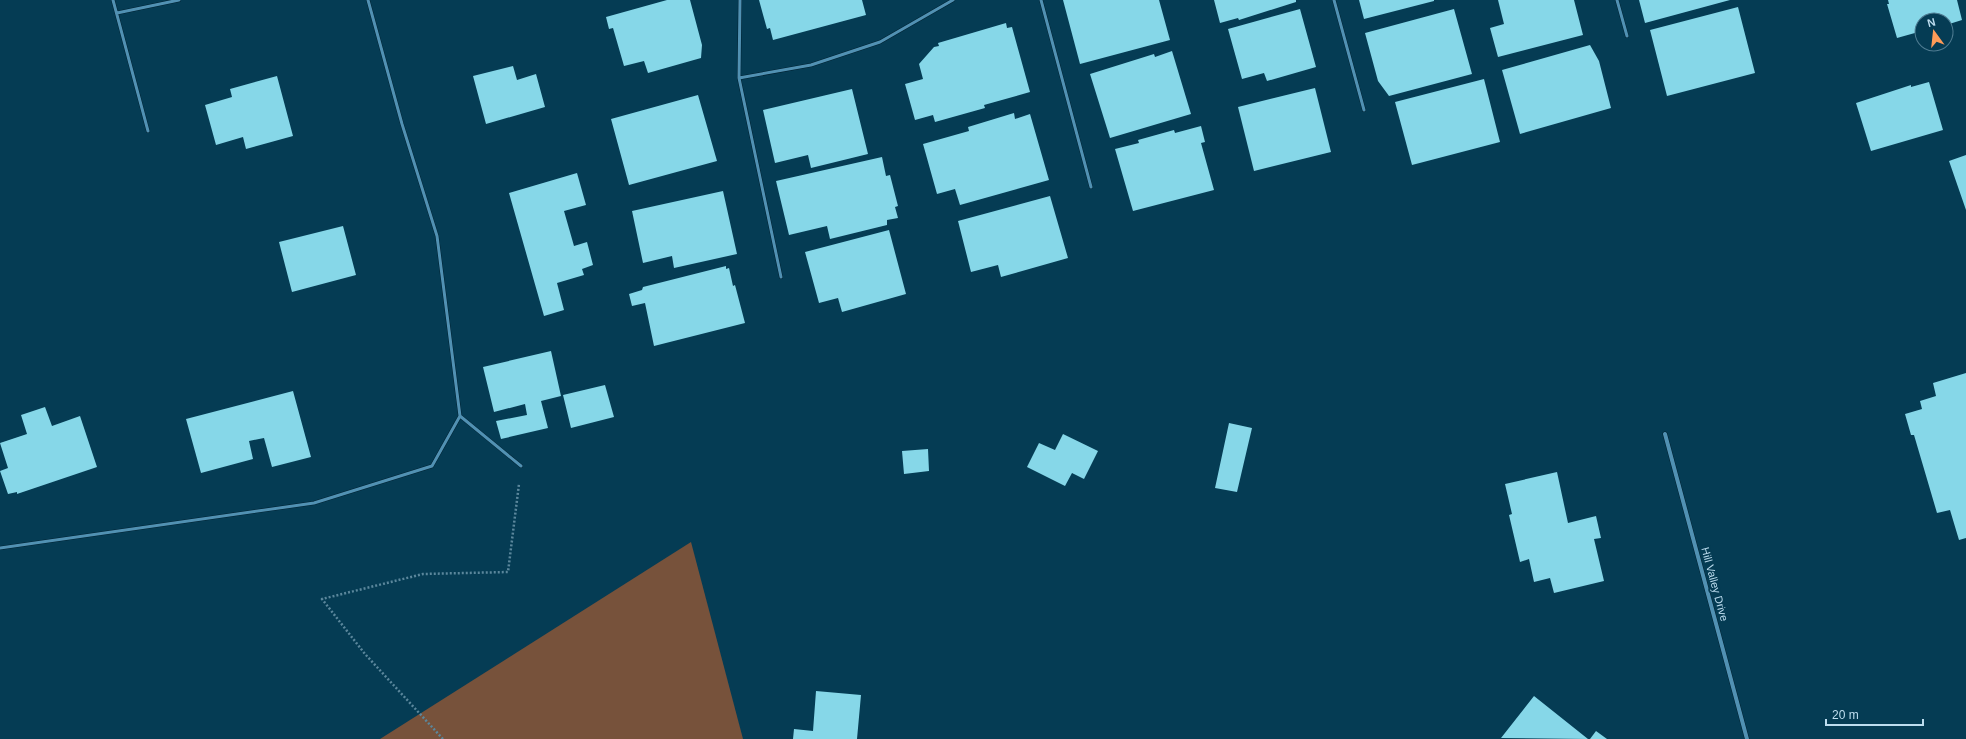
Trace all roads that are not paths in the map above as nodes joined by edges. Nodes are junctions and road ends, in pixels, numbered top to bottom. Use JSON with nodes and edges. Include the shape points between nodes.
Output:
{"nodes":[{"id":1,"x":113,"y":0,"type":"edge"},
{"id":2,"x":179,"y":0,"type":"edge"},
{"id":3,"x":368,"y":0,"type":"edge"},
{"id":4,"x":740,"y":0,"type":"edge"},
{"id":5,"x":953,"y":0,"type":"edge"},
{"id":6,"x":1041,"y":0,"type":"edge"},
{"id":7,"x":1334,"y":0,"type":"edge"},
{"id":8,"x":1617,"y":0,"type":"edge"},
{"id":9,"x":117,"y":13,"type":"junction"},
{"id":10,"x":1627,"y":36,"type":"dead end"},
{"id":11,"x":739,"y":78,"type":"junction"},
{"id":12,"x":1364,"y":110,"type":"dead end"},
{"id":13,"x":148,"y":131,"type":"dead end"},
{"id":14,"x":1091,"y":188,"type":"dead end"},
{"id":15,"x":781,"y":276,"type":"dead end"},
{"id":16,"x":460,"y":416,"type":"junction"},
{"id":17,"x":1665,"y":434,"type":"dead end"},
{"id":18,"x":521,"y":466,"type":"road end"},
{"id":19,"x":0,"y":548,"type":"edge"},
{"id":20,"x":1747,"y":739,"type":"edge"}],
"edges":[{"from":1,"to":9,"type":"lane"},
{"from":2,"to":9,"type":"lane"},
{"from":3,"to":16,"type":"lane","via":[[402,124],[437,236]]},
{"from":4,"to":11,"type":"lane"},
{"from":5,"to":11,"type":"lane","via":[[880,42],[810,64]]},
{"from":6,"to":14,"type":"lane"},
{"from":7,"to":12,"type":"lane"},
{"from":8,"to":10,"type":"lane"},
{"from":9,"to":13,"type":"lane"},
{"from":11,"to":15,"type":"lane"},
{"from":16,"to":18,"type":"lane"},
{"from":16,"to":19,"type":"lane","via":[[432,466],[314,503]]},
{"from":17,"to":20,"type":"street","name":"Hill Valley Drive"}]}
